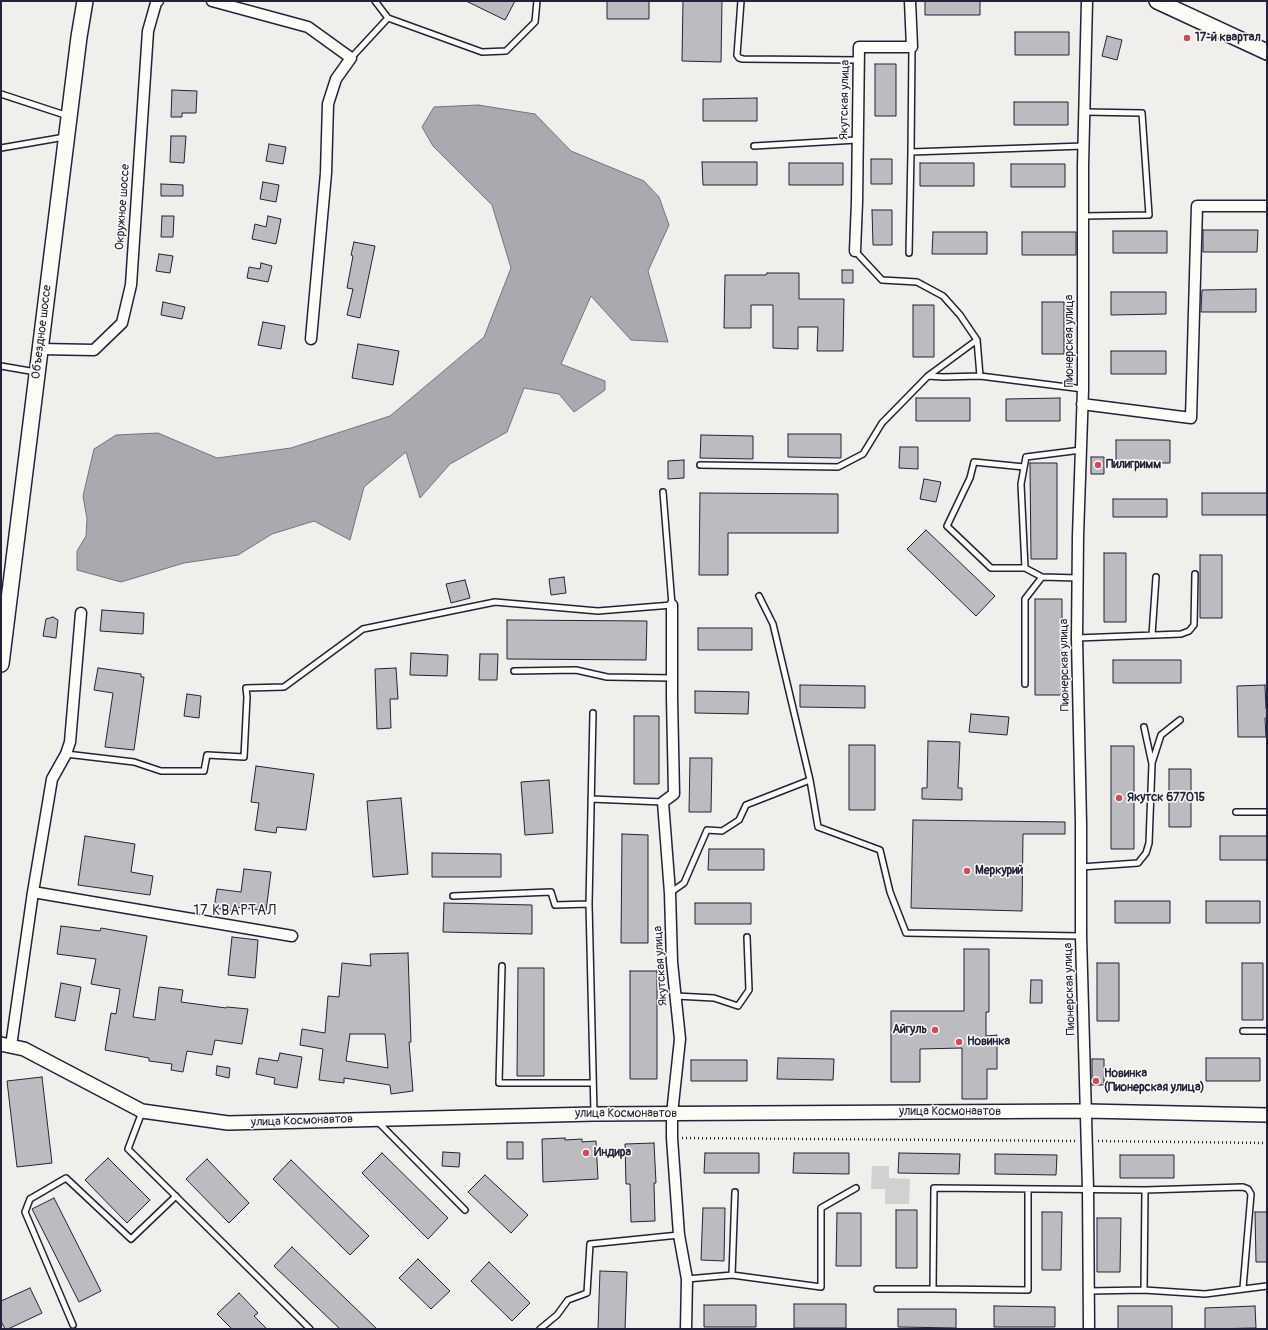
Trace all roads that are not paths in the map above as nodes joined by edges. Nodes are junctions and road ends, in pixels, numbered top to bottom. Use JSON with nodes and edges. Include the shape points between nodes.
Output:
{"nodes":[{"id":1,"x":85,"y":1,"type":"edge"},
{"id":2,"x":158,"y":1,"type":"edge"},
{"id":3,"x":212,"y":1,"type":"edge"},
{"id":4,"x":375,"y":1,"type":"edge"},
{"id":5,"x":537,"y":1,"type":"edge"},
{"id":6,"x":742,"y":1,"type":"edge"},
{"id":7,"x":910,"y":1,"type":"edge"},
{"id":8,"x":1087,"y":1,"type":"edge"},
{"id":9,"x":1157,"y":1,"type":"edge"},
{"id":10,"x":388,"y":18,"type":"junction"},
{"id":11,"x":912,"y":46,"type":"junction"},
{"id":12,"x":1267,"y":52,"type":"edge"},
{"id":13,"x":351,"y":58,"type":"junction"},
{"id":14,"x":859,"y":60,"type":"junction"},
{"id":15,"x":1,"y":94,"type":"edge"},
{"id":16,"x":1085,"y":112,"type":"junction"},
{"id":17,"x":69,"y":117,"type":"junction"},
{"id":18,"x":66,"y":137,"type":"junction"},
{"id":19,"x":857,"y":140,"type":"junction"},
{"id":20,"x":754,"y":146,"type":"dead end"},
{"id":21,"x":1084,"y":146,"type":"junction"},
{"id":22,"x":1,"y":148,"type":"edge"},
{"id":23,"x":911,"y":152,"type":"junction"},
{"id":24,"x":1267,"y":206,"type":"edge"},
{"id":25,"x":1083,"y":216,"type":"junction"},
{"id":26,"x":855,"y":251,"type":"joint"},
{"id":27,"x":909,"y":253,"type":"dead end"},
{"id":28,"x":311,"y":339,"type":"dead end"},
{"id":29,"x":977,"y":340,"type":"junction"},
{"id":30,"x":40,"y":349,"type":"junction"},
{"id":31,"x":1,"y":366,"type":"edge"},
{"id":32,"x":37,"y":372,"type":"junction"},
{"id":33,"x":928,"y":376,"type":"junction"},
{"id":34,"x":980,"y":376,"type":"junction"},
{"id":35,"x":1083,"y":389,"type":"junction"},
{"id":36,"x":1082,"y":404,"type":"junction"},
{"id":37,"x":1081,"y":450,"type":"junction"},
{"id":38,"x":700,"y":465,"type":"dead end"},
{"id":39,"x":1024,"y":467,"type":"junction"},
{"id":40,"x":663,"y":492,"type":"dead end"},
{"id":41,"x":1025,"y":568,"type":"junction"},
{"id":42,"x":1195,"y":574,"type":"dead end"},
{"id":43,"x":1042,"y":577,"type":"junction"},
{"id":44,"x":1156,"y":577,"type":"dead end"},
{"id":45,"x":1078,"y":578,"type":"junction"},
{"id":46,"x":759,"y":596,"type":"dead end"},
{"id":47,"x":672,"y":605,"type":"junction"},
{"id":48,"x":82,"y":613,"type":"dead end"},
{"id":49,"x":1152,"y":635,"type":"junction"},
{"id":50,"x":1077,"y":638,"type":"junction"},
{"id":51,"x":1,"y":664,"type":"edge"},
{"id":52,"x":514,"y":672,"type":"dead end"},
{"id":53,"x":672,"y":678,"type":"junction"},
{"id":54,"x":1026,"y":684,"type":"dead end"},
{"id":55,"x":592,"y":713,"type":"dead end"},
{"id":56,"x":1180,"y":720,"type":"dead end"},
{"id":57,"x":1144,"y":727,"type":"dead end"},
{"id":58,"x":66,"y":754,"type":"junction"},
{"id":59,"x":1152,"y":764,"type":"junction"},
{"id":60,"x":810,"y":780,"type":"junction"},
{"id":61,"x":591,"y":799,"type":"junction"},
{"id":62,"x":663,"y":802,"type":"junction"},
{"id":63,"x":1236,"y":812,"type":"dead end"},
{"id":64,"x":1267,"y":812,"type":"edge"},
{"id":65,"x":1081,"y":867,"type":"junction"},
{"id":66,"x":33,"y":892,"type":"junction"},
{"id":67,"x":670,"y":893,"type":"junction"},
{"id":68,"x":453,"y":896,"type":"dead end"},
{"id":69,"x":589,"y":904,"type":"junction"},
{"id":70,"x":292,"y":936,"type":"dead end"},
{"id":71,"x":1081,"y":936,"type":"junction"},
{"id":72,"x":747,"y":937,"type":"dead end"},
{"id":73,"x":502,"y":966,"type":"dead end"},
{"id":74,"x":676,"y":996,"type":"junction"},
{"id":75,"x":1243,"y":1031,"type":"dead end"},
{"id":76,"x":1267,"y":1032,"type":"edge"},
{"id":77,"x":6,"y":1045,"type":"edge"},
{"id":78,"x":593,"y":1083,"type":"junction"},
{"id":79,"x":142,"y":1111,"type":"junction"},
{"id":80,"x":1087,"y":1111,"type":"junction"},
{"id":81,"x":594,"y":1114,"type":"junction"},
{"id":82,"x":672,"y":1114,"type":"junction"},
{"id":83,"x":1267,"y":1115,"type":"edge"},
{"id":84,"x":376,"y":1119,"type":"junction"},
{"id":85,"x":856,"y":1188,"type":"dead end"},
{"id":86,"x":1028,"y":1189,"type":"junction"},
{"id":87,"x":1088,"y":1189,"type":"junction"},
{"id":88,"x":1145,"y":1190,"type":"junction"},
{"id":89,"x":736,"y":1192,"type":"dead end"},
{"id":90,"x":176,"y":1196,"type":"junction"},
{"id":91,"x":465,"y":1210,"type":"dead end"},
{"id":92,"x":679,"y":1235,"type":"junction"},
{"id":93,"x":732,"y":1275,"type":"junction"},
{"id":94,"x":687,"y":1279,"type":"junction"},
{"id":95,"x":1267,"y":1286,"type":"edge"},
{"id":96,"x":1243,"y":1288,"type":"junction"},
{"id":97,"x":877,"y":1289,"type":"dead end"},
{"id":98,"x":933,"y":1289,"type":"junction"},
{"id":99,"x":1144,"y":1290,"type":"junction"},
{"id":100,"x":1088,"y":1291,"type":"junction"},
{"id":101,"x":73,"y":1325,"type":"dead end"},
{"id":102,"x":310,"y":1329,"type":"edge"},
{"id":103,"x":540,"y":1329,"type":"edge"},
{"id":104,"x":686,"y":1329,"type":"edge"},
{"id":105,"x":1089,"y":1329,"type":"edge"}],
"edges":[{"from":1,"to":17,"type":"main road","name":"Объездное шоссе","via":[[78,37]]},
{"from":2,"to":30,"type":"street","name":"Окружное шоссе","via":[[148,31],[130,285],[122,323],[94,350]]},
{"from":3,"to":13,"type":"street","via":[[308,27]]},
{"from":4,"to":10,"type":"lane"},
{"from":5,"to":10,"type":"lane","via":[[535,22],[506,52],[482,52]]},
{"from":6,"to":14,"type":"lane","via":[[737,55],[739,58]]},
{"from":7,"to":11,"type":"street"},
{"from":8,"to":16,"type":"street","name":"Пионерская улица"},
{"from":9,"to":12,"type":"main road"},
{"from":10,"to":13,"type":"lane"},
{"from":11,"to":14,"type":"street","name":"Якутская улица","via":[[859,47]]},
{"from":11,"to":23,"type":"lane"},
{"from":13,"to":28,"type":"street","via":[[336,79],[328,104],[326,173]]},
{"from":14,"to":19,"type":"street","name":"Якутская улица"},
{"from":15,"to":17,"type":"lane"},
{"from":16,"to":21,"type":"street","name":"Пионерская улица"},
{"from":16,"to":25,"type":"lane","via":[[1142,113],[1149,215]]},
{"from":17,"to":18,"type":"main road","name":"Объездное шоссе"},
{"from":18,"to":22,"type":"lane"},
{"from":18,"to":30,"type":"main road","name":"Объездное шоссе"},
{"from":19,"to":20,"type":"lane"},
{"from":19,"to":26,"type":"street","name":"Якутская улица"},
{"from":21,"to":23,"type":"lane"},
{"from":21,"to":25,"type":"street","name":"Пионерская улица"},
{"from":23,"to":27,"type":"lane"},
{"from":24,"to":36,"type":"street","via":[[1197,206],[1191,418]]},
{"from":25,"to":35,"type":"street","name":"Пионерская улица"},
{"from":26,"to":29,"type":"lane","via":[[882,280],[917,282],[943,296],[960,314]]},
{"from":29,"to":33,"type":"lane"},
{"from":29,"to":34,"type":"lane"},
{"from":30,"to":32,"type":"main road","name":"Объездное шоссе"},
{"from":31,"to":32,"type":"lane"},
{"from":32,"to":51,"type":"main road","name":"Объездное шоссе"},
{"from":33,"to":34,"type":"lane"},
{"from":33,"to":38,"type":"lane","via":[[882,423],[863,454],[838,467]]},
{"from":34,"to":35,"type":"lane"},
{"from":35,"to":36,"type":"street","name":"Пионерская улица"},
{"from":36,"to":37,"type":"street","name":"Пионерская улица"},
{"from":37,"to":39,"type":"lane","via":[[1026,457]]},
{"from":37,"to":45,"type":"street","name":"Пионерская улица"},
{"from":39,"to":41,"type":"lane","via":[[1021,484]]},
{"from":39,"to":41,"type":"lane","via":[[974,462],[970,478],[947,526],[991,568]]},
{"from":40,"to":47,"type":"lane"},
{"from":41,"to":43,"type":"lane"},
{"from":42,"to":49,"type":"lane","via":[[1194,624],[1181,634]]},
{"from":43,"to":45,"type":"lane"},
{"from":43,"to":54,"type":"lane","via":[[1025,600]]},
{"from":44,"to":49,"type":"lane"},
{"from":45,"to":50,"type":"street","name":"Пионерская улица"},
{"from":46,"to":60,"type":"lane","via":[[772,624]]},
{"from":47,"to":53,"type":"street"},
{"from":47,"to":58,"type":"lane","via":[[598,611],[495,602],[363,629],[284,688],[246,688],[244,757],[207,755],[204,771],[161,771],[134,762]]},
{"from":48,"to":58,"type":"street","via":[[70,742]]},
{"from":49,"to":50,"type":"lane"},
{"from":50,"to":65,"type":"street","name":"Пионерская улица"},
{"from":52,"to":53,"type":"lane","via":[[576,670],[606,677]]},
{"from":53,"to":62,"type":"street","via":[[674,794]]},
{"from":55,"to":61,"type":"lane"},
{"from":56,"to":59,"type":"lane","via":[[1160,735]]},
{"from":57,"to":59,"type":"lane"},
{"from":58,"to":66,"type":"street","via":[[52,779]]},
{"from":59,"to":65,"type":"lane","via":[[1149,842],[1146,853],[1138,863]]},
{"from":60,"to":67,"type":"lane","via":[[746,805],[739,820],[722,831],[707,830],[684,883]]},
{"from":60,"to":71,"type":"lane","via":[[818,827],[880,850],[890,892],[906,933]]},
{"from":61,"to":62,"type":"lane"},
{"from":61,"to":69,"type":"lane"},
{"from":62,"to":67,"type":"street","name":"Якутская улица"},
{"from":63,"to":64,"type":"lane"},
{"from":65,"to":71,"type":"street","name":"Пионерская улица"},
{"from":66,"to":70,"type":"street"},
{"from":66,"to":77,"type":"street"},
{"from":67,"to":74,"type":"street","name":"Якутская улица","via":[[672,962]]},
{"from":68,"to":69,"type":"lane","via":[[551,892],[555,905]]},
{"from":69,"to":78,"type":"lane"},
{"from":71,"to":80,"type":"street","name":"Пионерская улица"},
{"from":72,"to":74,"type":"lane","via":[[749,990],[738,1006],[714,998]]},
{"from":73,"to":78,"type":"lane","via":[[499,1083]]},
{"from":74,"to":82,"type":"street","name":"Якутская улица","via":[[680,1039]]},
{"from":75,"to":76,"type":"lane"},
{"from":77,"to":79,"type":"street","name":"улица Космонавтов","via":[[24,1049]]},
{"from":78,"to":81,"type":"lane"},
{"from":79,"to":84,"type":"street","name":"улица Космонавтов","via":[[228,1124]]},
{"from":79,"to":90,"type":"lane","via":[[128,1149]]},
{"from":80,"to":82,"type":"street","name":"улица Космонавтов"},
{"from":80,"to":83,"type":"street","name":"улица Космонавтов"},
{"from":80,"to":87,"type":"street","name":"Пионерская улица"},
{"from":81,"to":82,"type":"street","name":"улица Космонавтов"},
{"from":81,"to":84,"type":"street","name":"улица Космонавтов"},
{"from":82,"to":92,"type":"street","name":"Якутская улица"},
{"from":84,"to":91,"type":"lane"},
{"from":85,"to":93,"type":"lane","via":[[821,1208],[821,1287]]},
{"from":86,"to":87,"type":"lane"},
{"from":86,"to":98,"type":"lane","via":[[934,1188]]},
{"from":86,"to":98,"type":"lane","via":[[1028,1290]]},
{"from":87,"to":88,"type":"lane"},
{"from":87,"to":100,"type":"street","name":"Пионерская улица"},
{"from":88,"to":96,"type":"lane","via":[[1248,1189],[1251,1194]]},
{"from":88,"to":99,"type":"lane"},
{"from":89,"to":93,"type":"lane"},
{"from":90,"to":101,"type":"lane","via":[[131,1239],[66,1178],[30,1198],[25,1212]]},
{"from":90,"to":102,"type":"lane"},
{"from":92,"to":94,"type":"street","name":"Якутская улица"},
{"from":92,"to":103,"type":"lane","via":[[590,1244],[587,1293],[568,1300]]},
{"from":93,"to":94,"type":"lane"},
{"from":94,"to":104,"type":"street","name":"Якутская улица"},
{"from":95,"to":96,"type":"lane"},
{"from":96,"to":99,"type":"lane","via":[[1205,1294]]},
{"from":97,"to":98,"type":"lane"},
{"from":99,"to":100,"type":"lane"},
{"from":100,"to":105,"type":"street","name":"Пионерская улица"}]}
